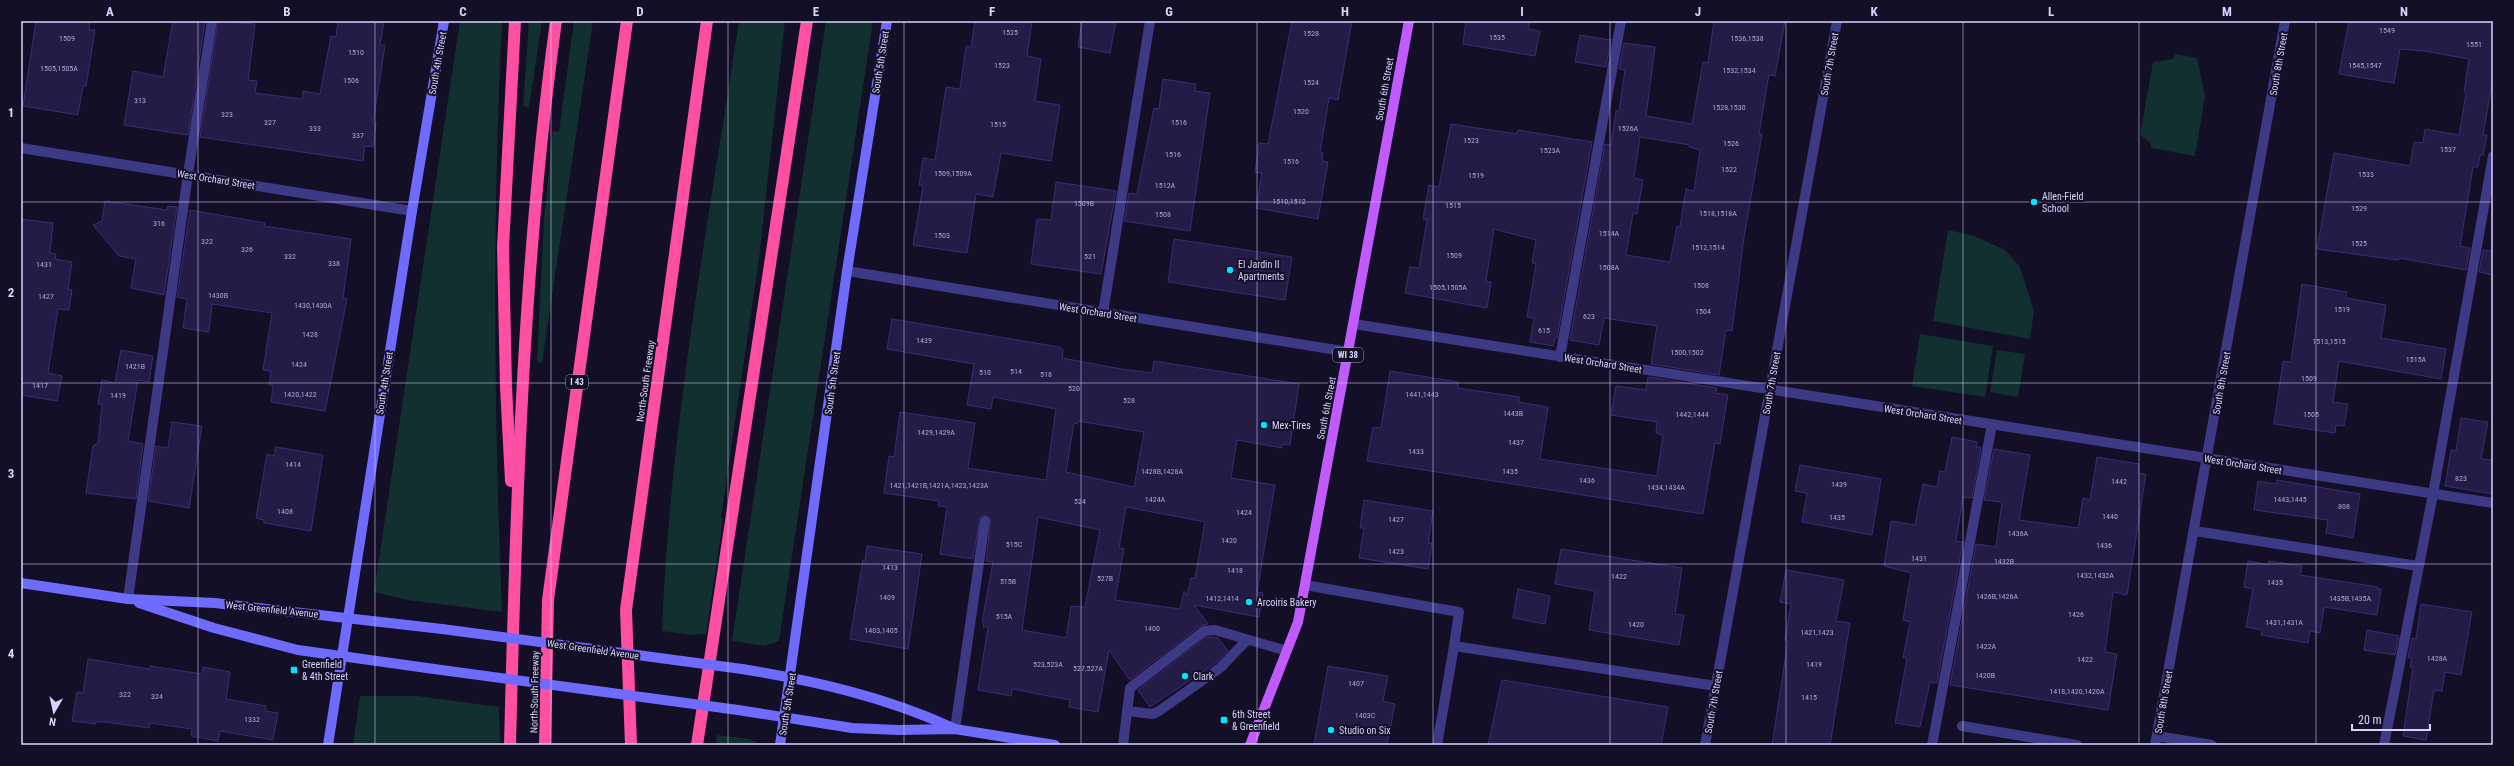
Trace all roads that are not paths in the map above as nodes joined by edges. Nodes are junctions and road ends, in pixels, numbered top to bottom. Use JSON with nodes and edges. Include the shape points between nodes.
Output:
{"nodes":[{"id":1,"x":212,"y":21,"type":"edge"},
{"id":2,"x":444,"y":21,"type":"edge"},
{"id":3,"x":515,"y":21,"type":"edge"},
{"id":4,"x":556,"y":21,"type":"edge"},
{"id":5,"x":627,"y":21,"type":"edge"},
{"id":6,"x":707,"y":21,"type":"edge"},
{"id":7,"x":807,"y":21,"type":"edge"},
{"id":8,"x":887,"y":21,"type":"edge"},
{"id":9,"x":1150,"y":21,"type":"edge"},
{"id":10,"x":1409,"y":21,"type":"edge"},
{"id":11,"x":1621,"y":21,"type":"edge"},
{"id":12,"x":1837,"y":21,"type":"edge"},
{"id":13,"x":2286,"y":21,"type":"edge"},
{"id":14,"x":21,"y":148,"type":"edge"},
{"id":15,"x":2493,"y":156,"type":"edge"},
{"id":16,"x":188,"y":174,"type":"junction"},
{"id":17,"x":412,"y":211,"type":"junction"},
{"id":18,"x":847,"y":271,"type":"junction"},
{"id":19,"x":1103,"y":313,"type":"junction"},
{"id":20,"x":1354,"y":324,"type":"junction"},
{"id":21,"x":1348,"y":352,"type":"junction"},
{"id":22,"x":1560,"y":357,"type":"junction"},
{"id":23,"x":1770,"y":390,"type":"junction"},
{"id":24,"x":1992,"y":424,"type":"junction"},
{"id":25,"x":2208,"y":458,"type":"junction"},
{"id":26,"x":2433,"y":494,"type":"junction"},
{"id":27,"x":2493,"y":503,"type":"edge"},
{"id":28,"x":985,"y":521,"type":"dead end"},
{"id":29,"x":2195,"y":531,"type":"junction"},
{"id":30,"x":515,"y":546,"type":"junction"},
{"id":31,"x":2418,"y":566,"type":"junction"},
{"id":32,"x":21,"y":583,"type":"edge"},
{"id":33,"x":1305,"y":585,"type":"junction"},
{"id":34,"x":128,"y":600,"type":"junction"},
{"id":35,"x":347,"y":616,"type":"junction"},
{"id":36,"x":1247,"y":640,"type":"junction"},
{"id":37,"x":1454,"y":646,"type":"junction"},
{"id":38,"x":1287,"y":651,"type":"junction"},
{"id":39,"x":341,"y":656,"type":"junction"},
{"id":40,"x":791,"y":677,"type":"junction"},
{"id":41,"x":1716,"y":686,"type":"junction"},
{"id":42,"x":1127,"y":711,"type":"junction"},
{"id":43,"x":784,"y":717,"type":"junction"},
{"id":44,"x":1962,"y":726,"type":"dead end"},
{"id":45,"x":955,"y":729,"type":"junction"},
{"id":46,"x":2156,"y":740,"type":"edge"},
{"id":47,"x":328,"y":745,"type":"edge"},
{"id":48,"x":510,"y":745,"type":"edge"},
{"id":49,"x":545,"y":745,"type":"edge"},
{"id":50,"x":631,"y":745,"type":"edge"},
{"id":51,"x":697,"y":745,"type":"edge"},
{"id":52,"x":780,"y":745,"type":"edge"},
{"id":53,"x":1055,"y":745,"type":"edge"},
{"id":54,"x":1123,"y":745,"type":"edge"},
{"id":55,"x":1250,"y":745,"type":"edge"},
{"id":56,"x":1438,"y":745,"type":"edge"},
{"id":57,"x":1705,"y":745,"type":"edge"},
{"id":58,"x":1932,"y":745,"type":"edge"},
{"id":59,"x":2077,"y":745,"type":"edge"},
{"id":60,"x":2212,"y":745,"type":"edge"},
{"id":61,"x":2384,"y":745,"type":"edge"}],
"edges":[{"from":1,"to":16,"type":"street"},
{"from":2,"to":17,"type":"main road","name":"South 4th Street"},
{"from":3,"to":30,"type":"highway","via":[[503,247],[506,387]]},
{"from":4,"to":30,"type":"highway","via":[[541,128],[528,272]]},
{"from":5,"to":49,"type":"highway","name":"North-South Freeway","number":"I 43","via":[[548,600]]},
{"from":6,"to":50,"type":"highway","name":"North-South Freeway","via":[[626,610]]},
{"from":7,"to":51,"type":"highway"},
{"from":8,"to":18,"type":"main road","name":"South 5th Street"},
{"from":9,"to":19,"type":"street"},
{"from":10,"to":20,"type":"main road","name":"South 6th Street","number":"WI 38"},
{"from":11,"to":22,"type":"street"},
{"from":12,"to":23,"type":"street","name":"South 7th Street"},
{"from":13,"to":25,"type":"street","name":"South 8th Street"},
{"from":14,"to":16,"type":"street","name":"West Orchard Street"},
{"from":15,"to":26,"type":"street"},
{"from":16,"to":17,"type":"street","name":"West Orchard Street"},
{"from":16,"to":34,"type":"street"},
{"from":17,"to":35,"type":"main road","name":"South 4th Street"},
{"from":18,"to":19,"type":"street","name":"West Orchard Street"},
{"from":18,"to":40,"type":"main road","name":"South 5th Street"},
{"from":19,"to":21,"type":"street","name":"West Orchard Street"},
{"from":20,"to":21,"type":"main road","name":"South 6th Street","number":"WI 38"},
{"from":20,"to":22,"type":"street","name":"West Orchard Street"},
{"from":21,"to":33,"type":"main road","name":"South 6th Street","number":"WI 38"},
{"from":22,"to":23,"type":"street","name":"West Orchard Street"},
{"from":23,"to":24,"type":"street","name":"West Orchard Street"},
{"from":23,"to":41,"type":"street","name":"South 7th Street"},
{"from":24,"to":25,"type":"street","name":"West Orchard Street"},
{"from":24,"to":58,"type":"street"},
{"from":25,"to":26,"type":"street","name":"West Orchard Street"},
{"from":25,"to":29,"type":"street","name":"South 8th Street"},
{"from":26,"to":27,"type":"street","name":"West Orchard Street"},
{"from":26,"to":31,"type":"street"},
{"from":28,"to":45,"type":"street"},
{"from":29,"to":31,"type":"street"},
{"from":29,"to":46,"type":"street","name":"South 8th Street"},
{"from":30,"to":48,"type":"highway"},
{"from":31,"to":61,"type":"street"},
{"from":32,"to":34,"type":"main road","name":"West Greenfield Avenue"},
{"from":33,"to":37,"type":"street","via":[[1460,612]]},
{"from":33,"to":38,"type":"main road","name":"South 6th Street","number":"WI 38","via":[[1298,622]]},
{"from":34,"to":35,"type":"main road","name":"West Greenfield Avenue","via":[[215,603]]},
{"from":34,"to":39,"type":"main road","name":"West Greenfield Avenue","via":[[214,628],[283,646]]},
{"from":35,"to":39,"type":"main road","name":"South 4th Street"},
{"from":35,"to":40,"type":"main road","name":"West Greenfield Avenue","bridge":true},
{"from":36,"to":38,"type":"street"},
{"from":36,"to":42,"type":"street","via":[[1220,668],[1159,711],[1153,714]]},
{"from":36,"to":42,"type":"street","via":[[1215,630],[1204,631],[1130,688]]},
{"from":37,"to":41,"type":"street"},
{"from":37,"to":56,"type":"street"},
{"from":38,"to":55,"type":"main road","name":"South 6th Street","number":"WI 38"},
{"from":39,"to":43,"type":"main road","name":"West Greenfield Avenue","bridge":true},
{"from":39,"to":47,"type":"main road","name":"South 4th Street"},
{"from":40,"to":43,"type":"main road","name":"South 5th Street"},
{"from":40,"to":45,"type":"main road","name":"West Greenfield Avenue","via":[[915,711]]},
{"from":41,"to":57,"type":"street","name":"South 7th Street"},
{"from":42,"to":54,"type":"street"},
{"from":43,"to":45,"type":"main road","name":"West Greenfield Avenue","via":[[852,728]]},
{"from":43,"to":52,"type":"main road","name":"South 5th Street"},
{"from":44,"to":59,"type":"street"},
{"from":45,"to":53,"type":"main road","name":"West Greenfield Avenue"},
{"from":46,"to":60,"type":"street"}]}
